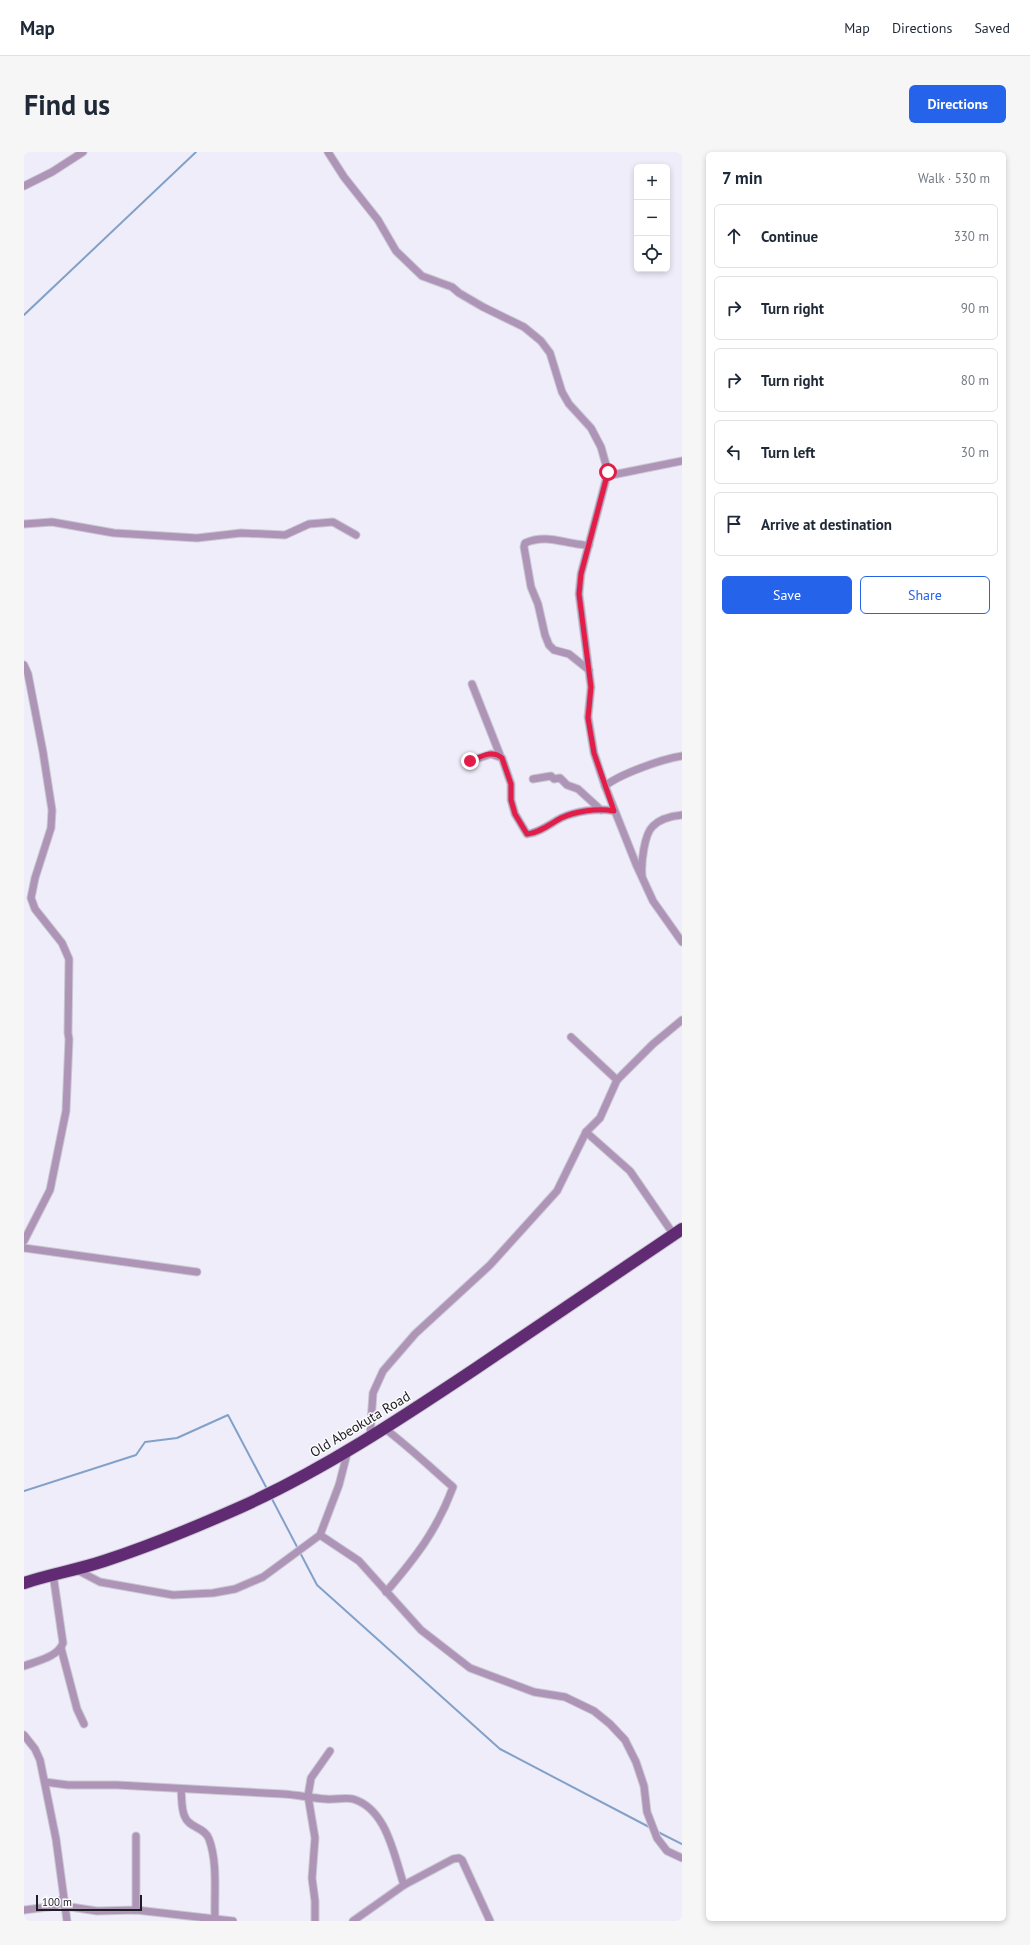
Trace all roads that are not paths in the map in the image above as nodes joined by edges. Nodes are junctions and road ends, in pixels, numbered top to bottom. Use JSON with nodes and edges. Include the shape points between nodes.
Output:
{"nodes":[{"id":1,"x":83,"y":152,"type":"edge"},
{"id":2,"x":328,"y":152,"type":"edge"},
{"id":3,"x":24,"y":186,"type":"edge"},
{"id":4,"x":682,"y":461,"type":"edge"},
{"id":5,"x":607,"y":476,"type":"junction"},
{"id":6,"x":24,"y":524,"type":"edge"},
{"id":7,"x":356,"y":536,"type":"dead end"},
{"id":8,"x":589,"y":545,"type":"junction"},
{"id":9,"x":24,"y":665,"type":"edge"},
{"id":10,"x":589,"y":670,"type":"junction"},
{"id":11,"x":472,"y":684,"type":"dead end"},
{"id":12,"x":500,"y":755,"type":"junction"},
{"id":13,"x":682,"y":756,"type":"edge"},
{"id":14,"x":470,"y":761,"type":"dead end"},
{"id":15,"x":533,"y":779,"type":"dead end"},
{"id":16,"x":605,"y":786,"type":"junction"},
{"id":17,"x":601,"y":810,"type":"junction"},
{"id":18,"x":614,"y":811,"type":"junction"},
{"id":19,"x":682,"y":815,"type":"edge"},
{"id":20,"x":642,"y":879,"type":"junction"},
{"id":21,"x":682,"y":942,"type":"edge"},
{"id":22,"x":682,"y":1020,"type":"edge"},
{"id":23,"x":571,"y":1036,"type":"dead end"},
{"id":24,"x":617,"y":1080,"type":"junction"},
{"id":25,"x":586,"y":1132,"type":"junction"},
{"id":26,"x":678,"y":1232,"type":"edge"},
{"id":27,"x":24,"y":1241,"type":"edge"},
{"id":28,"x":24,"y":1248,"type":"edge"},
{"id":29,"x":197,"y":1272,"type":"dead end"},
{"id":30,"x":384,"y":1428,"type":"junction"},
{"id":31,"x":370,"y":1437,"type":"junction"},
{"id":32,"x":348,"y":1450,"type":"junction"},
{"id":33,"x":320,"y":1535,"type":"junction"},
{"id":34,"x":77,"y":1570,"type":"junction"},
{"id":35,"x":52,"y":1574,"type":"junction"},
{"id":36,"x":24,"y":1583,"type":"edge"},
{"id":37,"x":386,"y":1592,"type":"junction"},
{"id":38,"x":61,"y":1648,"type":"junction"},
{"id":39,"x":24,"y":1666,"type":"edge"},
{"id":40,"x":84,"y":1724,"type":"dead end"},
{"id":41,"x":24,"y":1735,"type":"edge"},
{"id":42,"x":330,"y":1751,"type":"dead end"},
{"id":43,"x":45,"y":1782,"type":"junction"},
{"id":44,"x":181,"y":1790,"type":"junction"},
{"id":45,"x":308,"y":1796,"type":"junction"},
{"id":46,"x":136,"y":1836,"type":"dead end"},
{"id":47,"x":682,"y":1858,"type":"edge"},
{"id":48,"x":404,"y":1885,"type":"junction"},
{"id":49,"x":63,"y":1898,"type":"junction"},
{"id":50,"x":64,"y":1906,"type":"junction"},
{"id":51,"x":24,"y":1910,"type":"edge"},
{"id":52,"x":136,"y":1910,"type":"junction"},
{"id":53,"x":215,"y":1920,"type":"junction"},
{"id":54,"x":67,"y":1921,"type":"edge"},
{"id":55,"x":231,"y":1921,"type":"edge"},
{"id":56,"x":315,"y":1921,"type":"edge"},
{"id":57,"x":353,"y":1921,"type":"edge"},
{"id":58,"x":490,"y":1921,"type":"edge"}],
"edges":[{"from":1,"to":3,"type":"street"},
{"from":2,"to":5,"type":"street","via":[[378,220],[396,251],[422,276],[452,287],[483,307],[524,327],[541,342],[550,353],[562,392],[569,404],[591,428],[602,447]]},
{"from":4,"to":5,"type":"street"},
{"from":5,"to":8,"type":"street"},
{"from":6,"to":7,"type":"street","via":[[52,522],[114,533],[197,538],[241,533],[285,535],[309,524],[333,522]]},
{"from":8,"to":10,"type":"street","via":[[581,574],[579,594]]},
{"from":8,"to":10,"type":"street","via":[[546,538],[525,543],[524,547],[531,587],[549,645],[554,650],[568,654]]},
{"from":9,"to":27,"type":"street","via":[[28,674],[52,810],[51,828],[31,898],[35,909],[62,943],[69,959],[69,1040],[66,1111],[50,1190]]},
{"from":10,"to":16,"type":"street","via":[[591,687],[588,718],[594,753]]},
{"from":11,"to":12,"type":"street"},
{"from":12,"to":14,"type":"street","via":[[491,754]]},
{"from":12,"to":17,"type":"street","via":[[511,784],[511,800],[515,814],[527,834],[567,816]]},
{"from":13,"to":16,"type":"street","via":[[628,772]]},
{"from":15,"to":17,"type":"street","via":[[551,776],[554,779],[560,778],[567,785],[578,789]]},
{"from":16,"to":18,"type":"street"},
{"from":17,"to":18,"type":"street"},
{"from":18,"to":20,"type":"street"},
{"from":19,"to":20,"type":"street","via":[[670,816],[652,826],[641,862]]},
{"from":20,"to":21,"type":"street","via":[[653,901]]},
{"from":22,"to":24,"type":"street"},
{"from":23,"to":24,"type":"street"},
{"from":24,"to":25,"type":"street","via":[[600,1118]]},
{"from":25,"to":26,"type":"street","via":[[630,1172]]},
{"from":25,"to":31,"type":"street","via":[[557,1191],[490,1265],[415,1334],[383,1371],[373,1393]]},
{"from":26,"to":30,"type":"highway","name":"Old Abeokuta Road"},
{"from":28,"to":29,"type":"street"},
{"from":30,"to":31,"type":"highway","name":"Old Abeokuta Road"},
{"from":30,"to":37,"type":"street","via":[[406,1444],[453,1487],[443,1514],[417,1556]]},
{"from":31,"to":32,"type":"highway","name":"Old Abeokuta Road"},
{"from":32,"to":33,"type":"street","via":[[339,1486]]},
{"from":32,"to":34,"type":"highway","name":"Old Abeokuta Road","via":[[242,1506],[150,1545]]},
{"from":33,"to":34,"type":"street","via":[[263,1577],[235,1589],[213,1593],[173,1595],[100,1582]]},
{"from":33,"to":37,"type":"street","via":[[359,1561]]},
{"from":34,"to":35,"type":"highway","name":"Old Abeokuta Road"},
{"from":35,"to":36,"type":"highway","name":"Old Abeokuta Road"},
{"from":35,"to":38,"type":"street","via":[[62,1630]]},
{"from":37,"to":47,"type":"street","via":[[421,1630],[470,1668],[534,1692],[565,1696],[594,1711],[610,1724],[625,1740],[636,1762],[644,1786],[648,1812],[658,1838],[666,1851]]},
{"from":38,"to":39,"type":"street","via":[[54,1654]]},
{"from":38,"to":40,"type":"street","via":[[77,1709]]},
{"from":41,"to":43,"type":"street","via":[[35,1748]]},
{"from":42,"to":45,"type":"street","via":[[311,1778]]},
{"from":43,"to":44,"type":"street"},
{"from":43,"to":49,"type":"street","via":[[56,1839]]},
{"from":44,"to":45,"type":"street"},
{"from":44,"to":53,"type":"street","via":[[184,1817],[209,1837],[213,1852]]},
{"from":45,"to":48,"type":"street","via":[[329,1800],[352,1799],[374,1811],[389,1837]]},
{"from":45,"to":56,"type":"street","via":[[315,1838],[312,1878]]},
{"from":46,"to":52,"type":"street"},
{"from":48,"to":57,"type":"street"},
{"from":48,"to":58,"type":"street","via":[[459,1858]]},
{"from":49,"to":50,"type":"street"},
{"from":49,"to":51,"type":"street","via":[[56,1906]]},
{"from":50,"to":52,"type":"street","via":[[96,1911]]},
{"from":50,"to":54,"type":"street"},
{"from":52,"to":53,"type":"street"},
{"from":53,"to":55,"type":"street"}]}
